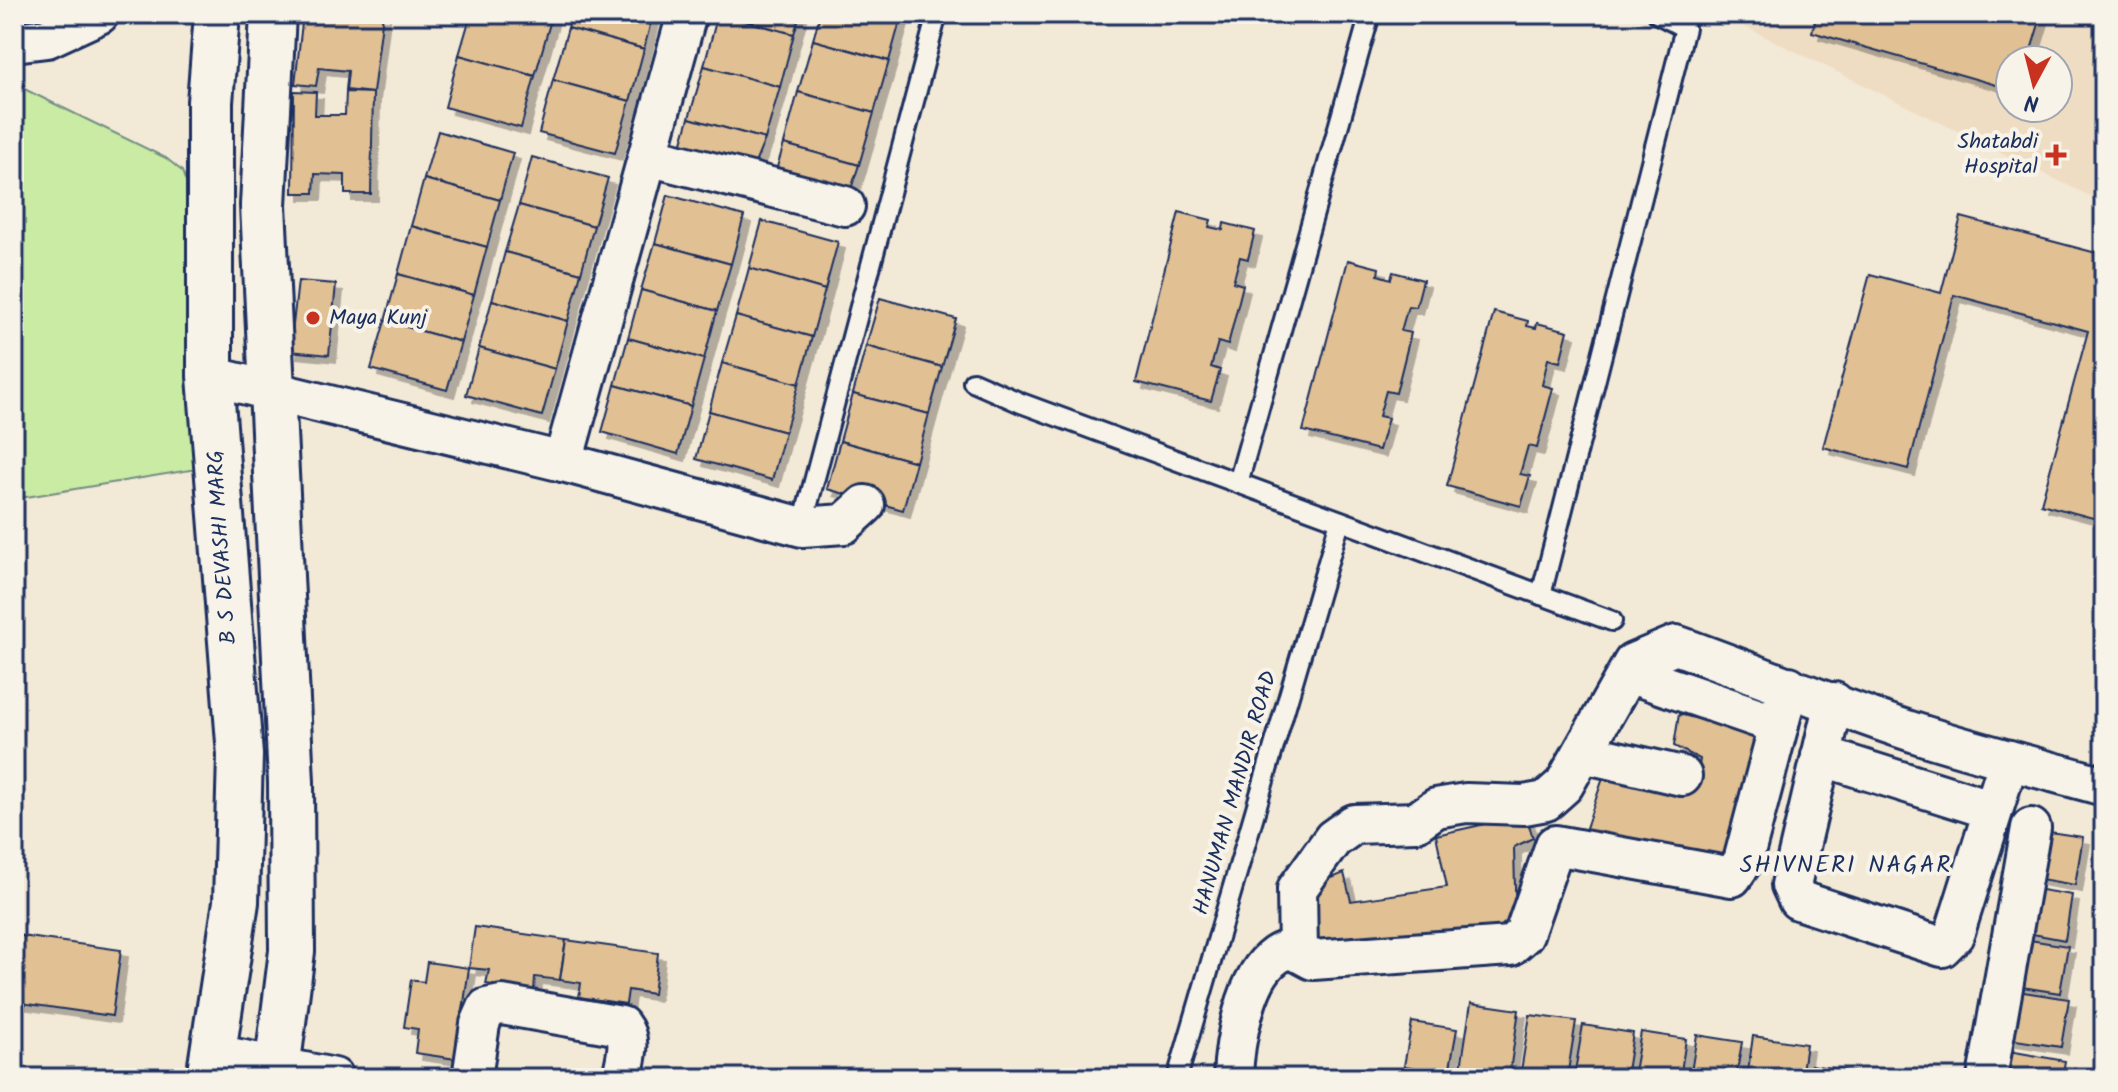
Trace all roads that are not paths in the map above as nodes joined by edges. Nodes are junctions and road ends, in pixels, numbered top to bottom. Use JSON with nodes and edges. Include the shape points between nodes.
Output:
{"nodes":[{"id":1,"x":99,"y":14,"type":"edge"},
{"id":2,"x":217,"y":14,"type":"edge"},
{"id":3,"x":273,"y":14,"type":"edge"},
{"id":4,"x":687,"y":14,"type":"edge"},
{"id":5,"x":937,"y":14,"type":"edge"},
{"id":6,"x":1370,"y":14,"type":"edge"},
{"id":7,"x":1658,"y":14,"type":"edge"},
{"id":8,"x":14,"y":42,"type":"edge"},
{"id":9,"x":648,"y":156,"type":"junction"},
{"id":10,"x":845,"y":206,"type":"dead end"},
{"id":11,"x":210,"y":376,"type":"junction"},
{"id":12,"x":973,"y":382,"type":"dead end"},
{"id":13,"x":275,"y":392,"type":"junction"},
{"id":14,"x":563,"y":462,"type":"junction"},
{"id":15,"x":1238,"y":483,"type":"junction"},
{"id":16,"x":865,"y":505,"type":"dead end"},
{"id":17,"x":1340,"y":521,"type":"junction"},
{"id":18,"x":802,"y":527,"type":"junction"},
{"id":19,"x":1541,"y":595,"type":"junction"},
{"id":20,"x":1612,"y":621,"type":"dead end"},
{"id":21,"x":1628,"y":673,"type":"junction"},
{"id":22,"x":1789,"y":686,"type":"junction"},
{"id":23,"x":1848,"y":708,"type":"junction"},
{"id":24,"x":1779,"y":725,"type":"junction"},
{"id":25,"x":1583,"y":753,"type":"junction"},
{"id":26,"x":1834,"y":760,"type":"junction"},
{"id":27,"x":2009,"y":760,"type":"junction"},
{"id":28,"x":1682,"y":776,"type":"dead end"},
{"id":29,"x":2104,"y":786,"type":"edge"},
{"id":30,"x":1546,"y":801,"type":"junction"},
{"id":31,"x":1993,"y":810,"type":"junction"},
{"id":32,"x":2031,"y":828,"type":"dead end"},
{"id":33,"x":1555,"y":845,"type":"junction"},
{"id":34,"x":1298,"y":946,"type":"junction"},
{"id":35,"x":212,"y":1066,"type":"edge"},
{"id":36,"x":277,"y":1073,"type":"edge"},
{"id":37,"x":334,"y":1078,"type":"edge"},
{"id":38,"x":472,"y":1078,"type":"edge"},
{"id":39,"x":622,"y":1078,"type":"edge"},
{"id":40,"x":1177,"y":1078,"type":"edge"},
{"id":41,"x":1233,"y":1078,"type":"edge"},
{"id":42,"x":1987,"y":1078,"type":"edge"}],
"edges":[{"from":1,"to":8,"type":"street","via":[[47,38]]},
{"from":2,"to":11,"type":"main road","name":"B S DEVASHI MARG","via":[[210,102]]},
{"from":3,"to":13,"type":"main road","via":[[263,205]]},
{"from":4,"to":9,"type":"street"},
{"from":5,"to":18,"type":"lane"},
{"from":6,"to":15,"type":"lane"},
{"from":7,"to":19,"type":"lane","via":[[1685,28]]},
{"from":9,"to":10,"type":"street"},
{"from":9,"to":14,"type":"street"},
{"from":11,"to":13,"type":"street"},
{"from":11,"to":35,"type":"main road","name":"B S DEVASHI MARG","via":[[240,755],[236,902]]},
{"from":12,"to":15,"type":"lane"},
{"from":13,"to":14,"type":"street"},
{"from":13,"to":36,"type":"main road","via":[[292,828],[292,951]]},
{"from":14,"to":18,"type":"street"},
{"from":15,"to":17,"type":"lane"},
{"from":16,"to":18,"type":"street","via":[[844,524]]},
{"from":17,"to":19,"type":"lane"},
{"from":17,"to":40,"type":"lane","name":"HANUMAN MANDIR ROAD"},
{"from":19,"to":20,"type":"lane"},
{"from":21,"to":22,"type":"street","via":[[1633,663],[1676,645]]},
{"from":21,"to":24,"type":"street"},
{"from":21,"to":25,"type":"street"},
{"from":22,"to":23,"type":"street"},
{"from":22,"to":24,"type":"street"},
{"from":23,"to":26,"type":"street"},
{"from":23,"to":27,"type":"street"},
{"from":24,"to":33,"type":"street","via":[[1743,861],[1732,877]]},
{"from":25,"to":28,"type":"street"},
{"from":25,"to":30,"type":"street","via":[[1564,785]]},
{"from":26,"to":31,"type":"street"},
{"from":26,"to":31,"type":"street","via":[[1791,885],[1798,900],[1942,947],[1954,935]]},
{"from":27,"to":29,"type":"street"},
{"from":27,"to":31,"type":"street"},
{"from":30,"to":33,"type":"street"},
{"from":30,"to":34,"type":"street","via":[[1466,803],[1436,808],[1416,822],[1354,824],[1333,839],[1297,889]]},
{"from":32,"to":42,"type":"street"},
{"from":33,"to":34,"type":"street","via":[[1524,934],[1510,946],[1313,960],[1298,952]]},
{"from":34,"to":41,"type":"street","via":[[1273,957],[1253,987],[1234,1044]]},
{"from":35,"to":36,"type":"street"},
{"from":36,"to":37,"type":"street"},
{"from":38,"to":39,"type":"street","via":[[480,1024],[487,1008],[502,1005],[621,1026],[628,1046]]}]}
